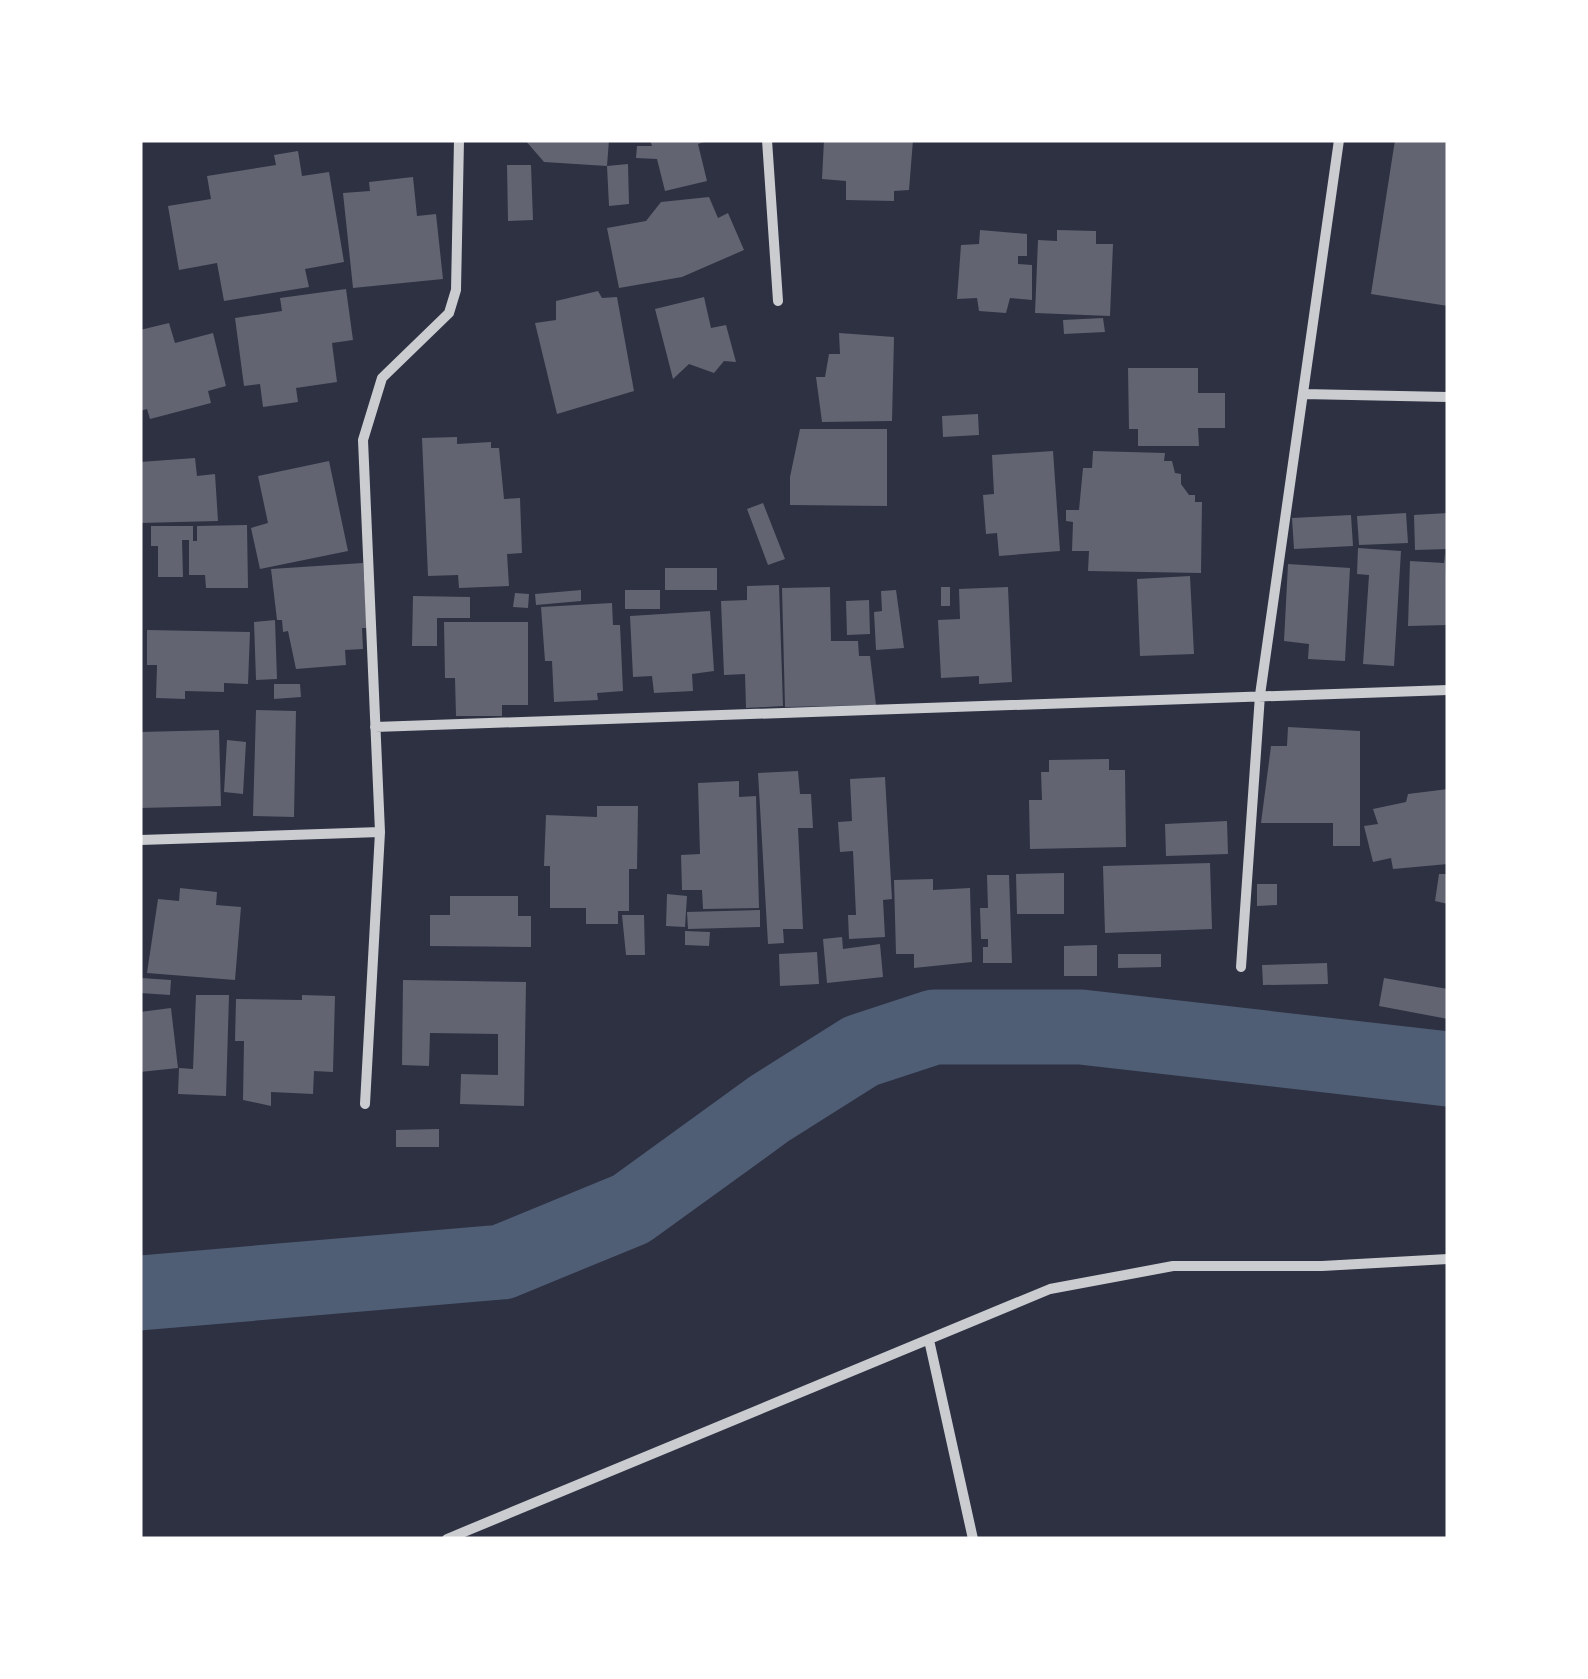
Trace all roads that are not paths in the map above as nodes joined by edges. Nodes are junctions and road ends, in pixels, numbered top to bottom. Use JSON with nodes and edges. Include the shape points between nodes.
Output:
{"nodes":[{"id":1,"x":459,"y":140,"type":"edge"},
{"id":2,"x":767,"y":140,"type":"edge"},
{"id":3,"x":1340,"y":140,"type":"edge"},
{"id":4,"x":778,"y":300,"type":"dead end"},
{"id":5,"x":1303,"y":394,"type":"junction"},
{"id":6,"x":1448,"y":397,"type":"edge"},
{"id":7,"x":1448,"y":690,"type":"edge"},
{"id":8,"x":1260,"y":695,"type":"junction"},
{"id":9,"x":375,"y":727,"type":"junction"},
{"id":10,"x":380,"y":832,"type":"junction"},
{"id":11,"x":140,"y":840,"type":"edge"},
{"id":12,"x":1241,"y":967,"type":"dead end"},
{"id":13,"x":365,"y":1104,"type":"dead end"},
{"id":14,"x":1448,"y":1258,"type":"edge"},
{"id":15,"x":929,"y":1340,"type":"junction"},
{"id":16,"x":448,"y":1539,"type":"edge"},
{"id":17,"x":973,"y":1539,"type":"edge"}],
"edges":[{"from":1,"to":9,"type":"street","via":[[456,290],[449,314],[382,378],[363,440]]},
{"from":2,"to":4,"type":"street"},
{"from":3,"to":5,"type":"street"},
{"from":5,"to":6,"type":"street"},
{"from":5,"to":8,"type":"street"},
{"from":7,"to":8,"type":"street"},
{"from":8,"to":9,"type":"street"},
{"from":8,"to":12,"type":"street"},
{"from":9,"to":10,"type":"street"},
{"from":10,"to":11,"type":"street"},
{"from":10,"to":13,"type":"street"},
{"from":14,"to":15,"type":"street","via":[[1173,1266],[1050,1289]]},
{"from":15,"to":16,"type":"street"},
{"from":15,"to":17,"type":"street"}]}
